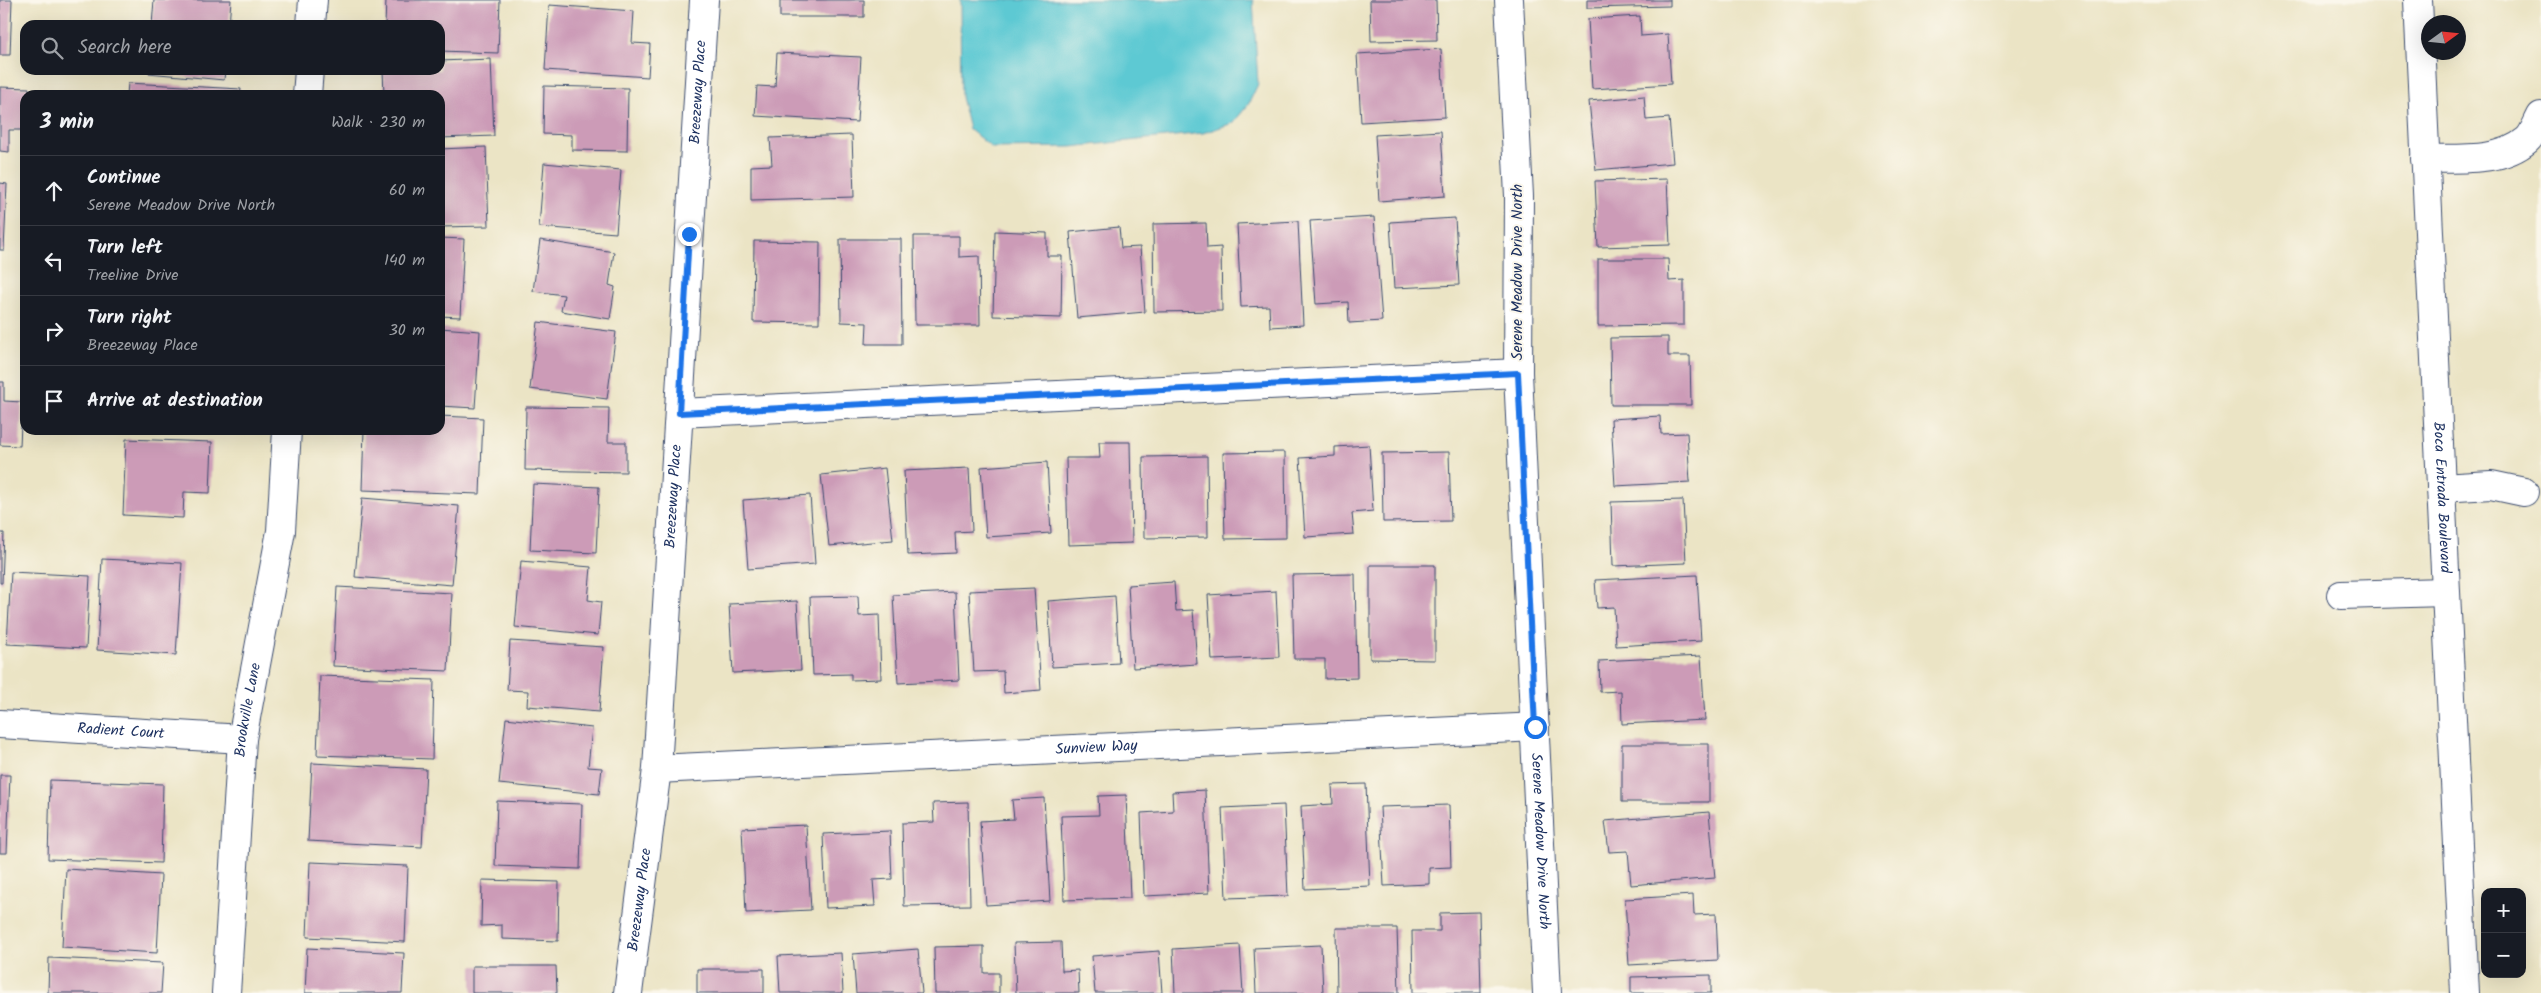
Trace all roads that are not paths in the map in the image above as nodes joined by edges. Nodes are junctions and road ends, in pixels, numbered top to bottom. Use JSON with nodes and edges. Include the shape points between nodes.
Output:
{"nodes":[{"id":1,"x":313,"y":0,"type":"edge"},
{"id":2,"x":704,"y":0,"type":"edge"},
{"id":3,"x":1510,"y":0,"type":"edge"},
{"id":4,"x":2418,"y":0,"type":"edge"},
{"id":5,"x":311,"y":20,"type":"edge"},
{"id":6,"x":309,"y":75,"type":"edge"},
{"id":7,"x":307,"y":90,"type":"edge"},
{"id":8,"x":2541,"y":116,"type":"edge"},
{"id":9,"x":2425,"y":159,"type":"junction"},
{"id":10,"x":1518,"y":373,"type":"junction"},
{"id":11,"x":679,"y":413,"type":"junction"},
{"id":12,"x":287,"y":435,"type":"edge"},
{"id":13,"x":2441,"y":488,"type":"junction"},
{"id":14,"x":2524,"y":492,"type":"dead end"},
{"id":15,"x":2446,"y":592,"type":"junction"},
{"id":16,"x":2341,"y":595,"type":"dead end"},
{"id":17,"x":0,"y":724,"type":"edge"},
{"id":18,"x":1535,"y":727,"type":"junction"},
{"id":19,"x":242,"y":739,"type":"junction"},
{"id":20,"x":657,"y":768,"type":"junction"},
{"id":21,"x":226,"y":993,"type":"edge"},
{"id":22,"x":628,"y":993,"type":"edge"},
{"id":23,"x":1547,"y":993,"type":"edge"},
{"id":24,"x":2465,"y":993,"type":"edge"}],
"edges":[{"from":1,"to":5,"type":"street"},
{"from":2,"to":11,"type":"street","name":"Breezeway Place"},
{"from":3,"to":10,"type":"street","name":"Serene Meadow Drive North","via":[[1519,196]]},
{"from":4,"to":9,"type":"street","name":"Boca Entrada Boulevard"},
{"from":6,"to":7,"type":"street"},
{"from":8,"to":9,"type":"street","via":[[2528,139],[2503,153],[2486,157]]},
{"from":9,"to":13,"type":"street","name":"Boca Entrada Boulevard"},
{"from":10,"to":11,"type":"street"},
{"from":10,"to":18,"type":"street","name":"Serene Meadow Drive North"},
{"from":11,"to":20,"type":"street","name":"Breezeway Place"},
{"from":12,"to":19,"type":"street","name":"Brookville Lane","via":[[281,530]]},
{"from":13,"to":14,"type":"street","via":[[2491,484]]},
{"from":13,"to":15,"type":"street","name":"Boca Entrada Boulevard"},
{"from":15,"to":16,"type":"street"},
{"from":15,"to":24,"type":"street","name":"Boca Entrada Boulevard"},
{"from":17,"to":19,"type":"street","name":"Radient Court"},
{"from":18,"to":20,"type":"street","name":"Sunview Way"},
{"from":18,"to":23,"type":"street","name":"Serene Meadow Drive North"},
{"from":19,"to":21,"type":"street","name":"Brookville Lane"},
{"from":20,"to":22,"type":"street","name":"Breezeway Place"}]}
